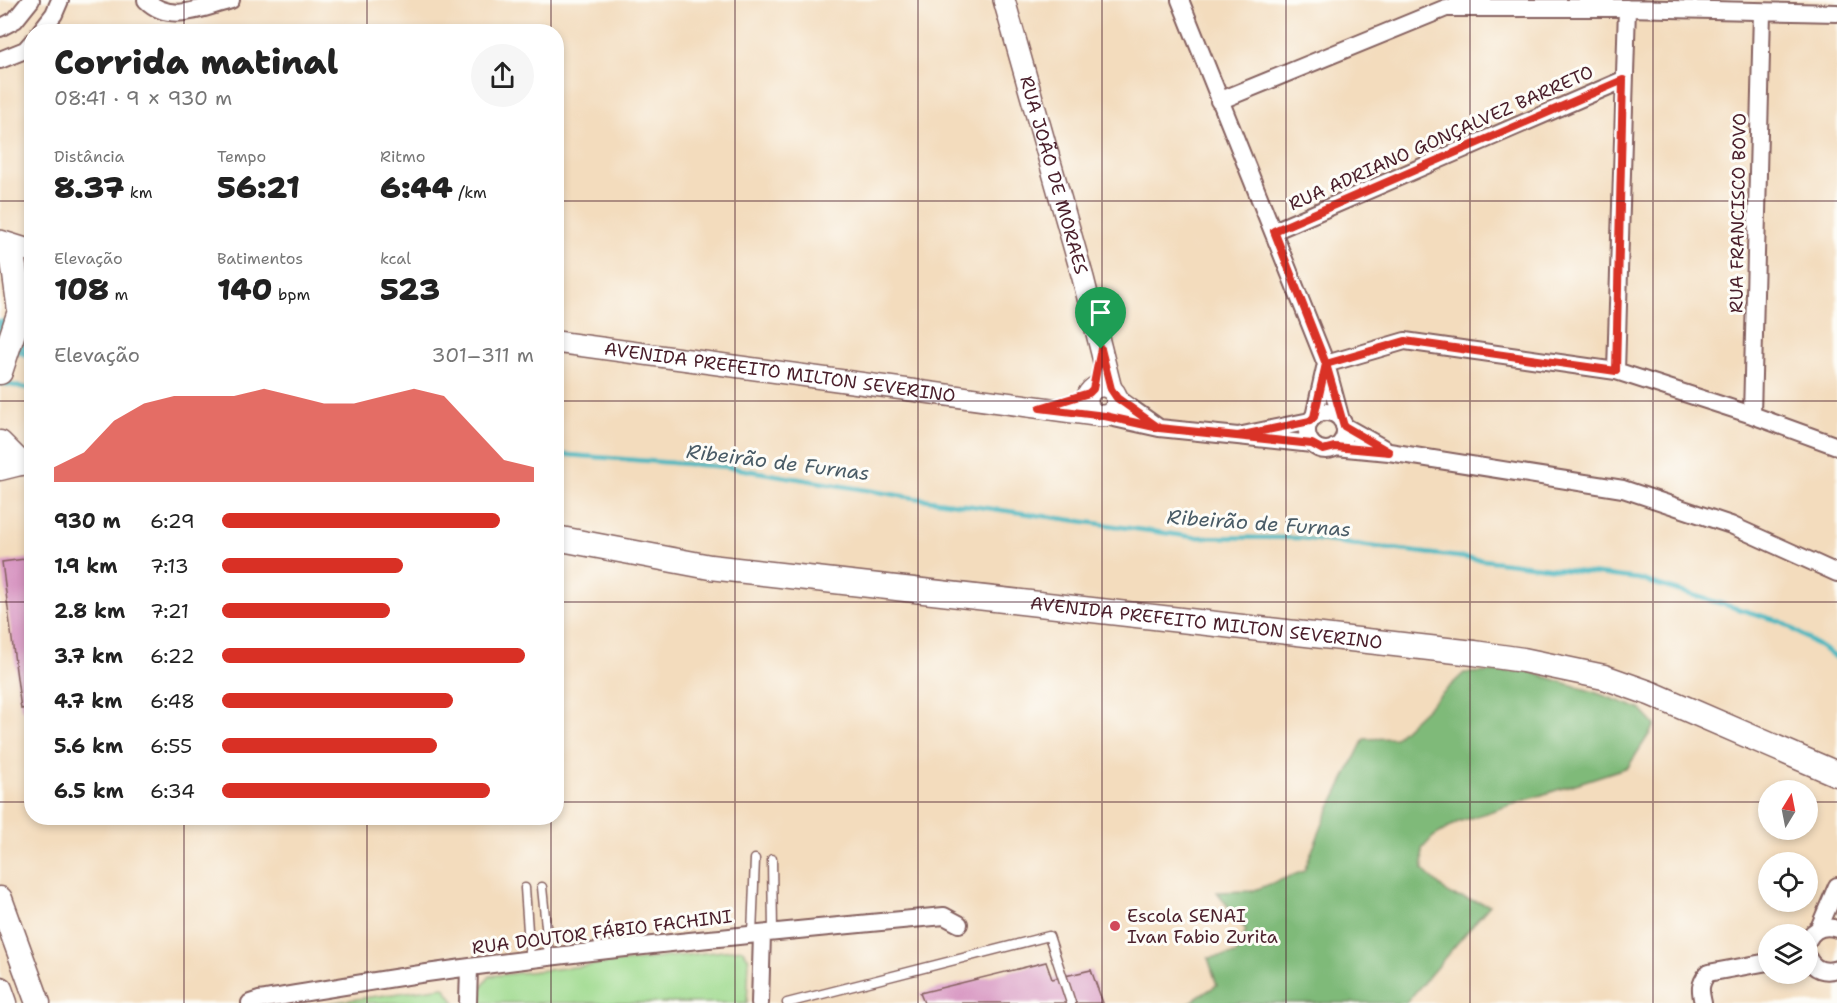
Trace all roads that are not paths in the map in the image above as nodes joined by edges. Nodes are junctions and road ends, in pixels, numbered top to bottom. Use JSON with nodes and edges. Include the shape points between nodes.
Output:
{"nodes":[{"id":1,"x":31,"y":0,"type":"edge"},
{"id":2,"x":60,"y":0,"type":"edge"},
{"id":3,"x":146,"y":0,"type":"edge"},
{"id":4,"x":231,"y":0,"type":"edge"},
{"id":5,"x":1004,"y":0,"type":"edge"},
{"id":6,"x":1180,"y":0,"type":"edge"},
{"id":7,"x":1627,"y":8,"type":"junction"},
{"id":8,"x":1762,"y":12,"type":"junction"},
{"id":9,"x":1837,"y":14,"type":"edge"},
{"id":10,"x":46,"y":24,"type":"edge"},
{"id":11,"x":0,"y":28,"type":"edge"},
{"id":12,"x":24,"y":50,"type":"edge"},
{"id":13,"x":0,"y":60,"type":"edge"},
{"id":14,"x":1623,"y":80,"type":"junction"},
{"id":15,"x":1219,"y":101,"type":"junction"},
{"id":16,"x":1274,"y":231,"type":"junction"},
{"id":17,"x":0,"y":241,"type":"edge"},
{"id":18,"x":0,"y":248,"type":"edge"},
{"id":19,"x":24,"y":248,"type":"edge"},
{"id":20,"x":24,"y":296,"type":"edge"},
{"id":21,"x":24,"y":308,"type":"edge"},
{"id":22,"x":564,"y":343,"type":"edge"},
{"id":23,"x":1326,"y":364,"type":"junction"},
{"id":24,"x":1616,"y":371,"type":"junction"},
{"id":25,"x":0,"y":372,"type":"edge"},
{"id":26,"x":1103,"y":392,"type":"junction"},
{"id":27,"x":1040,"y":408,"type":"junction"},
{"id":28,"x":1100,"y":416,"type":"junction"},
{"id":29,"x":1752,"y":416,"type":"junction"},
{"id":30,"x":1312,"y":419,"type":"junction"},
{"id":31,"x":1342,"y":423,"type":"junction"},
{"id":32,"x":1159,"y":428,"type":"junction"},
{"id":33,"x":1238,"y":436,"type":"junction"},
{"id":34,"x":0,"y":442,"type":"edge"},
{"id":35,"x":1312,"y":444,"type":"junction"},
{"id":36,"x":1837,"y":446,"type":"edge"},
{"id":37,"x":1335,"y":447,"type":"junction"},
{"id":38,"x":1389,"y":452,"type":"junction"},
{"id":39,"x":17,"y":464,"type":"edge"},
{"id":40,"x":564,"y":540,"type":"edge"},
{"id":41,"x":1837,"y":573,"type":"edge"},
{"id":42,"x":1837,"y":774,"type":"edge"},
{"id":43,"x":755,"y":859,"type":"dead end"},
{"id":44,"x":772,"y":859,"type":"dead end"},
{"id":45,"x":1837,"y":886,"type":"edge"},
{"id":46,"x":542,"y":887,"type":"dead end"},
{"id":47,"x":525,"y":888,"type":"dead end"},
{"id":48,"x":0,"y":899,"type":"edge"},
{"id":49,"x":959,"y":924,"type":"dead end"},
{"id":50,"x":1818,"y":924,"type":"edge"},
{"id":51,"x":1837,"y":929,"type":"edge"},
{"id":52,"x":1818,"y":932,"type":"edge"},
{"id":53,"x":762,"y":933,"type":"junction"},
{"id":54,"x":549,"y":956,"type":"junction"},
{"id":55,"x":530,"y":959,"type":"junction"},
{"id":56,"x":1758,"y":964,"type":"edge"},
{"id":57,"x":469,"y":967,"type":"junction"},
{"id":58,"x":1818,"y":969,"type":"edge"},
{"id":59,"x":1836,"y":972,"type":"edge"},
{"id":60,"x":0,"y":989,"type":"edge"},
{"id":61,"x":1701,"y":996,"type":"edge"},
{"id":62,"x":5,"y":1003,"type":"edge"},
{"id":63,"x":38,"y":1003,"type":"edge"},
{"id":64,"x":250,"y":1003,"type":"edge"},
{"id":65,"x":468,"y":1003,"type":"edge"},
{"id":66,"x":760,"y":1003,"type":"edge"},
{"id":67,"x":787,"y":1003,"type":"edge"},
{"id":68,"x":1071,"y":1003,"type":"edge"}],
"edges":[{"from":1,"to":11,"type":"street","via":[[15,21]]},
{"from":2,"to":10,"type":"street"},
{"from":3,"to":4,"type":"street","via":[[155,9],[176,14]]},
{"from":5,"to":26,"type":"street","name":"RUA JOÃO DE MORAES","via":[[1101,349]]},
{"from":6,"to":15,"type":"street"},
{"from":7,"to":8,"type":"street"},
{"from":7,"to":14,"type":"street"},
{"from":7,"to":15,"type":"street","via":[[1446,8]]},
{"from":8,"to":9,"type":"street"},
{"from":8,"to":29,"type":"street","name":"RUA FRANCISCO BOVO"},
{"from":12,"to":13,"type":"street"},
{"from":14,"to":16,"type":"street","name":"RUA ADRIANO GONÇALVEZ BARRETO"},
{"from":14,"to":24,"type":"street"},
{"from":15,"to":16,"type":"street"},
{"from":16,"to":23,"type":"street"},
{"from":17,"to":19,"type":"street"},
{"from":18,"to":20,"type":"main road","via":[[13,260]]},
{"from":21,"to":25,"type":"main road"},
{"from":22,"to":27,"type":"street","name":"AVENIDA PREFEITO MILTON SEVERINO"},
{"from":23,"to":24,"type":"street","via":[[1405,341]]},
{"from":23,"to":30,"type":"street"},
{"from":23,"to":31,"type":"street"},
{"from":24,"to":29,"type":"street"},
{"from":26,"to":27,"type":"street","name":"AVENIDA PREFEITO MILTON SEVERINO"},
{"from":26,"to":28,"type":"street","via":[[1086,403],[1091,412]]},
{"from":26,"to":32,"type":"street","name":"AVENIDA PREFEITO MILTON SEVERINO"},
{"from":27,"to":28,"type":"street","name":"AVENIDA PREFEITO MILTON SEVERINO"},
{"from":28,"to":32,"type":"street","name":"AVENIDA PREFEITO MILTON SEVERINO"},
{"from":29,"to":36,"type":"street"},
{"from":30,"to":31,"type":"street","name":"AVENIDA PREFEITO MILTON SEVERINO","via":[[1322,412],[1331,413]]},
{"from":30,"to":33,"type":"street","name":"AVENIDA PREFEITO MILTON SEVERINO"},
{"from":30,"to":35,"type":"street","via":[[1307,433]]},
{"from":31,"to":37,"type":"street","via":[[1343,438]]},
{"from":31,"to":38,"type":"street","name":"AVENIDA PREFEITO MILTON SEVERINO"},
{"from":32,"to":33,"type":"street","name":"AVENIDA PREFEITO MILTON SEVERINO"},
{"from":33,"to":35,"type":"street","name":"AVENIDA PREFEITO MILTON SEVERINO"},
{"from":34,"to":39,"type":"main road"},
{"from":35,"to":37,"type":"street","name":"AVENIDA PREFEITO MILTON SEVERINO","via":[[1323,450]]},
{"from":37,"to":38,"type":"street","name":"AVENIDA PREFEITO MILTON SEVERINO"},
{"from":38,"to":41,"type":"street","name":"AVENIDA PREFEITO MILTON SEVERINO","via":[[1623,489],[1731,525]]},
{"from":40,"to":42,"type":"main road","name":"AVENIDA PREFEITO MILTON SEVERINO","via":[[710,567],[1523,660],[1604,677],[1652,694]]},
{"from":43,"to":53,"type":"lane"},
{"from":44,"to":53,"type":"lane"},
{"from":45,"to":50,"type":"street"},
{"from":46,"to":54,"type":"lane"},
{"from":47,"to":55,"type":"lane"},
{"from":48,"to":63,"type":"main road"},
{"from":49,"to":53,"type":"street","name":"RUA DOUTOR FÁBIO FACHINI","via":[[944,916]]},
{"from":51,"to":52,"type":"street","via":[[1827,927]]},
{"from":53,"to":54,"type":"street","name":"RUA DOUTOR FÁBIO FACHINI"},
{"from":53,"to":66,"type":"street"},
{"from":54,"to":55,"type":"street","name":"RUA DOUTOR FÁBIO FACHINI"},
{"from":55,"to":57,"type":"street","name":"RUA DOUTOR FÁBIO FACHINI"},
{"from":56,"to":61,"type":"street","via":[[1708,973],[1702,981]]},
{"from":57,"to":64,"type":"street","name":"RUA DOUTOR FÁBIO FACHINI"},
{"from":57,"to":65,"type":"street"},
{"from":58,"to":59,"type":"street"},
{"from":60,"to":62,"type":"main road"},
{"from":67,"to":68,"type":"lane","via":[[1048,936]]}]}
